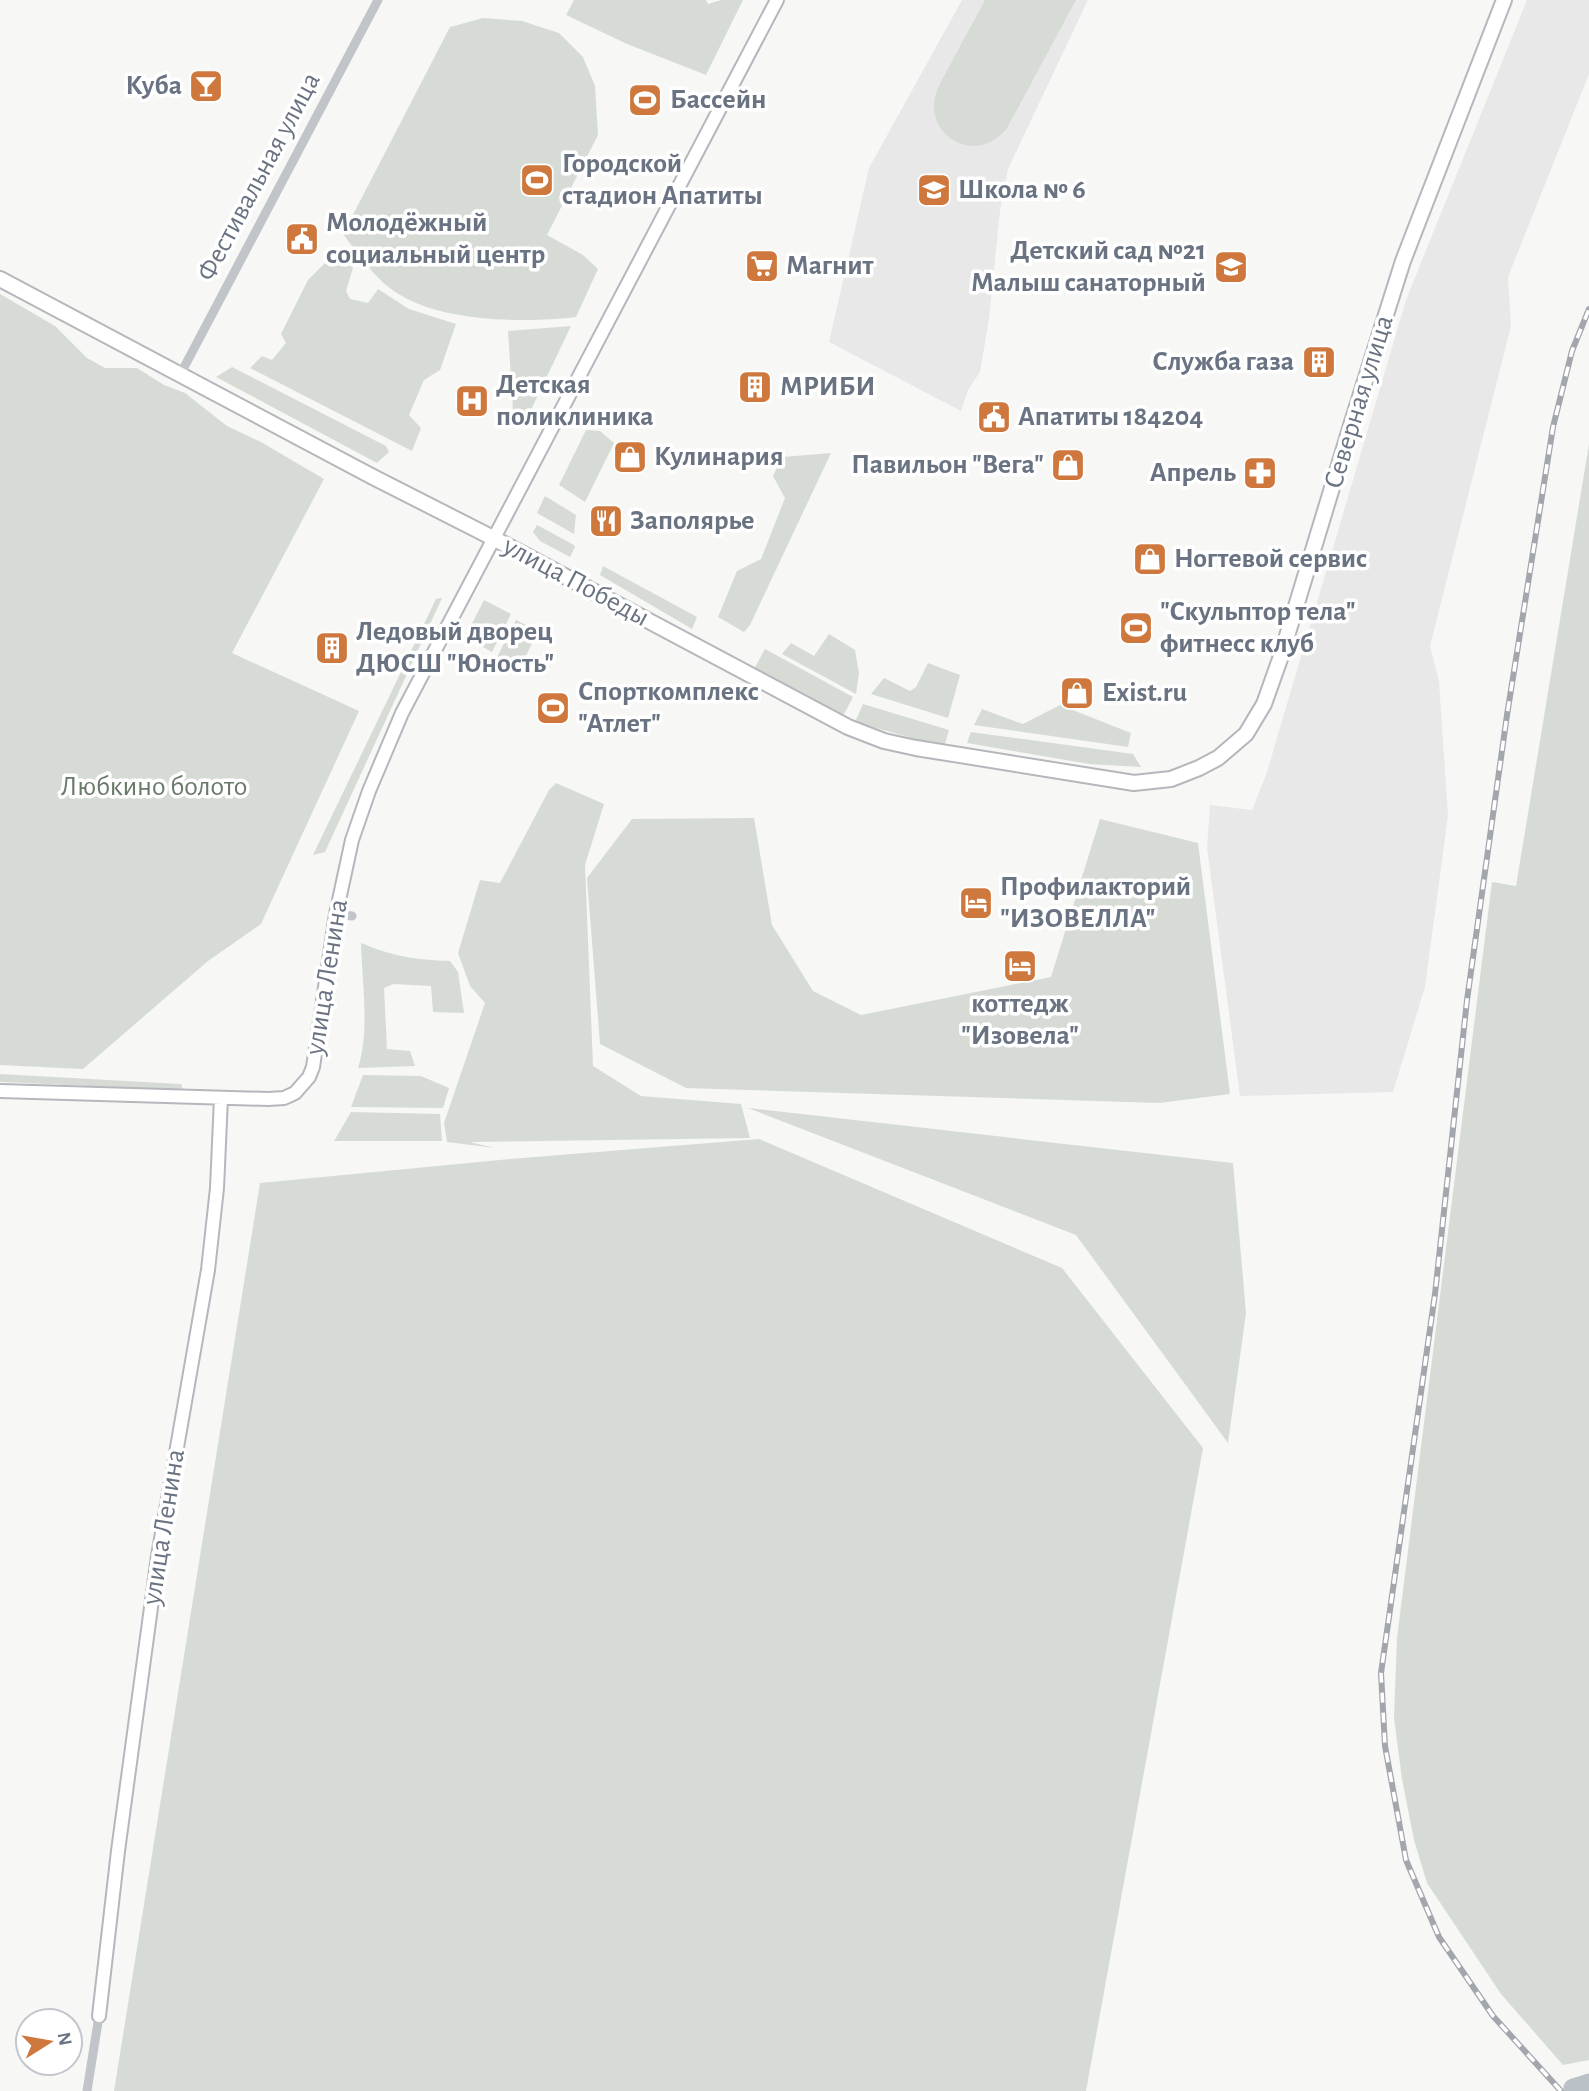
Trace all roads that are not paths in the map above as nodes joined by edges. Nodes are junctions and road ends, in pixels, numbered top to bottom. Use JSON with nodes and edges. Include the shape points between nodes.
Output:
{"nodes":[{"id":1,"x":378,"y":0,"type":"edge"},
{"id":2,"x":776,"y":0,"type":"edge"},
{"id":3,"x":1504,"y":0,"type":"edge"},
{"id":4,"x":0,"y":279,"type":"edge"},
{"id":5,"x":180,"y":375,"type":"junction"},
{"id":6,"x":493,"y":538,"type":"junction"},
{"id":7,"x":1183,"y":776,"type":"joint"},
{"id":8,"x":336,"y":914,"type":"junction"},
{"id":9,"x":352,"y":916,"type":"dead end"},
{"id":10,"x":0,"y":1091,"type":"edge"},
{"id":11,"x":222,"y":1098,"type":"junction"},
{"id":12,"x":99,"y":2016,"type":"joint"},
{"id":13,"x":87,"y":2091,"type":"edge"}],
"edges":[{"from":1,"to":5,"type":"street","name":"Фестивальная улица"},
{"from":2,"to":6,"type":"street","name":"улица Ленина"},
{"from":3,"to":7,"type":"main road","name":"Северная улица","via":[[1403,261],[1264,704],[1246,734],[1231,748]]},
{"from":4,"to":5,"type":"main road","name":"улица Победы"},
{"from":5,"to":6,"type":"main road","name":"улица Победы"},
{"from":6,"to":7,"type":"main road","name":"улица Победы","via":[[823,715],[884,741],[1111,781],[1155,782]]},
{"from":6,"to":8,"type":"street","name":"улица Ленина","via":[[402,713],[369,791],[352,840]]},
{"from":8,"to":9,"type":"street"},
{"from":8,"to":11,"type":"street","name":"улица Ленина","via":[[309,1077],[284,1098]]},
{"from":10,"to":11,"type":"street"},
{"from":11,"to":12,"type":"street","name":"улица Ленина","via":[[208,1270],[158,1556]]},
{"from":12,"to":13,"type":"street"}]}
